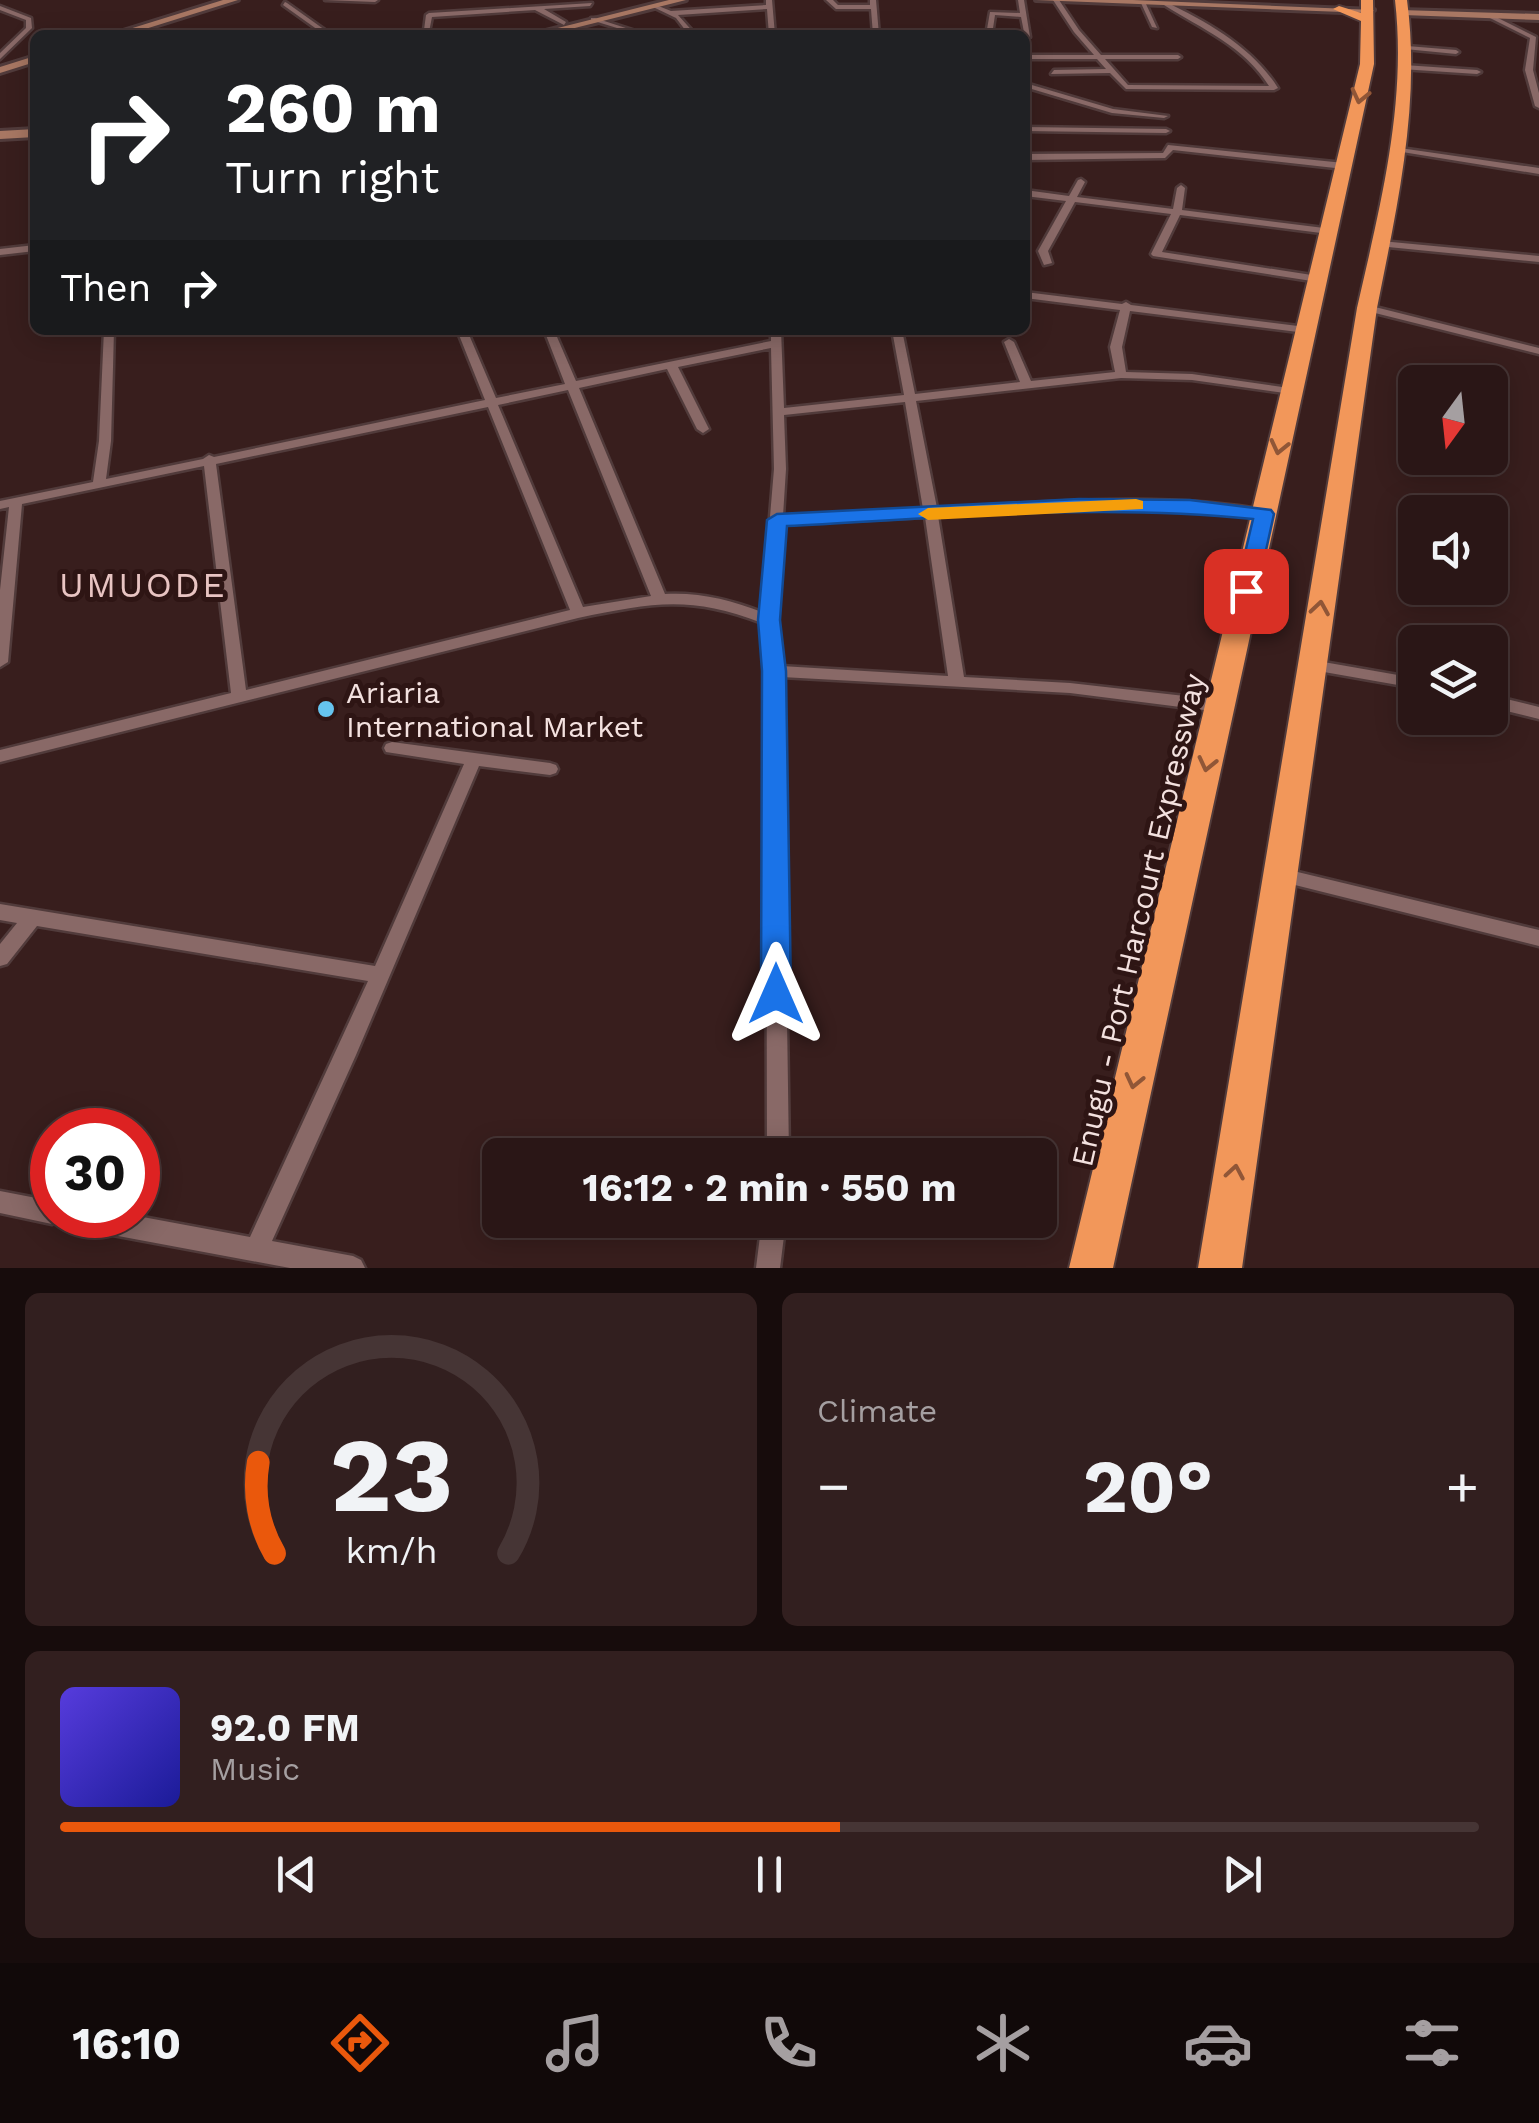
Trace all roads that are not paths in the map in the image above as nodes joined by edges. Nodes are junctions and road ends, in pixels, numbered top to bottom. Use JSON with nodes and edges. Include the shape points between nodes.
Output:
{"nodes":[{"id":1,"x":233,"y":0,"type":"edge"},
{"id":2,"x":328,"y":0,"type":"edge"},
{"id":3,"x":376,"y":0,"type":"edge"},
{"id":4,"x":507,"y":0,"type":"edge"},
{"id":5,"x":666,"y":0,"type":"edge"},
{"id":6,"x":681,"y":0,"type":"edge"},
{"id":7,"x":784,"y":0,"type":"edge"},
{"id":8,"x":829,"y":0,"type":"edge"},
{"id":9,"x":1021,"y":0,"type":"edge"},
{"id":10,"x":1041,"y":0,"type":"edge"},
{"id":11,"x":1056,"y":0,"type":"edge"},
{"id":12,"x":1121,"y":0,"type":"edge"},
{"id":13,"x":472,"y":1,"type":"edge"},
{"id":14,"x":588,"y":2,"type":"edge"},
{"id":15,"x":206,"y":3,"type":"edge"},
{"id":16,"x":769,"y":3,"type":"edge"},
{"id":17,"x":874,"y":3,"type":"edge"},
{"id":18,"x":286,"y":4,"type":"dead end"},
{"id":19,"x":1143,"y":4,"type":"junction"},
{"id":20,"x":1166,"y":4,"type":"junction"},
{"id":21,"x":654,"y":6,"type":"junction"},
{"id":22,"x":1230,"y":6,"type":"junction"},
{"id":23,"x":1402,"y":6,"type":"edge"},
{"id":24,"x":535,"y":7,"type":"junction"},
{"id":25,"x":0,"y":8,"type":"edge"},
{"id":26,"x":504,"y":9,"type":"junction"},
{"id":27,"x":1360,"y":9,"type":"edge"},
{"id":28,"x":472,"y":11,"type":"junction"},
{"id":29,"x":672,"y":13,"type":"junction"},
{"id":30,"x":1024,"y":15,"type":"junction"},
{"id":31,"x":1488,"y":15,"type":"junction"},
{"id":32,"x":595,"y":17,"type":"junction"},
{"id":33,"x":1539,"y":17,"type":"edge"},
{"id":34,"x":564,"y":23,"type":"junction"},
{"id":35,"x":1155,"y":27,"type":"dead end"},
{"id":36,"x":129,"y":30,"type":"edge"},
{"id":37,"x":322,"y":30,"type":"edge"},
{"id":38,"x":427,"y":30,"type":"edge"},
{"id":39,"x":541,"y":30,"type":"edge"},
{"id":40,"x":555,"y":30,"type":"edge"},
{"id":41,"x":629,"y":30,"type":"edge"},
{"id":42,"x":688,"y":30,"type":"edge"},
{"id":43,"x":772,"y":30,"type":"edge"},
{"id":44,"x":876,"y":30,"type":"edge"},
{"id":45,"x":990,"y":30,"type":"edge"},
{"id":46,"x":1027,"y":30,"type":"edge"},
{"id":47,"x":1536,"y":38,"type":"edge"},
{"id":48,"x":1456,"y":52,"type":"dead end"},
{"id":49,"x":0,"y":57,"type":"edge"},
{"id":50,"x":1178,"y":57,"type":"dead end"},
{"id":51,"x":1406,"y":57,"type":"junction"},
{"id":52,"x":1030,"y":58,"type":"edge"},
{"id":53,"x":1103,"y":60,"type":"junction"},
{"id":54,"x":30,"y":61,"type":"edge"},
{"id":55,"x":0,"y":70,"type":"edge"},
{"id":56,"x":1112,"y":71,"type":"junction"},
{"id":57,"x":1054,"y":72,"type":"dead end"},
{"id":58,"x":1477,"y":72,"type":"dead end"},
{"id":59,"x":1534,"y":79,"type":"edge"},
{"id":60,"x":1030,"y":86,"type":"edge"},
{"id":61,"x":1156,"y":89,"type":"junction"},
{"id":62,"x":1538,"y":101,"type":"edge"},
{"id":63,"x":1164,"y":116,"type":"junction"},
{"id":64,"x":1030,"y":130,"type":"edge"},
{"id":65,"x":30,"y":131,"type":"edge"},
{"id":66,"x":1166,"y":131,"type":"junction"},
{"id":67,"x":0,"y":133,"type":"edge"},
{"id":68,"x":1171,"y":147,"type":"junction"},
{"id":69,"x":1396,"y":149,"type":"junction"},
{"id":70,"x":1030,"y":157,"type":"edge"},
{"id":71,"x":1344,"y":166,"type":"junction"},
{"id":72,"x":1539,"y":171,"type":"edge"},
{"id":73,"x":1081,"y":182,"type":"dead end"},
{"id":74,"x":1180,"y":188,"type":"dead end"},
{"id":75,"x":1030,"y":194,"type":"edge"},
{"id":76,"x":1073,"y":199,"type":"junction"},
{"id":77,"x":1177,"y":211,"type":"junction"},
{"id":78,"x":1329,"y":231,"type":"junction"},
{"id":79,"x":1380,"y":244,"type":"junction"},
{"id":80,"x":30,"y":249,"type":"edge"},
{"id":81,"x":0,"y":252,"type":"edge"},
{"id":82,"x":1539,"y":259,"type":"edge"},
{"id":83,"x":1047,"y":262,"type":"dead end"},
{"id":84,"x":1318,"y":279,"type":"junction"},
{"id":85,"x":1030,"y":295,"type":"edge"},
{"id":86,"x":1126,"y":305,"type":"junction"},
{"id":87,"x":1367,"y":308,"type":"junction"},
{"id":88,"x":1306,"y":330,"type":"junction"},
{"id":89,"x":109,"y":335,"type":"edge"},
{"id":90,"x":464,"y":335,"type":"edge"},
{"id":91,"x":551,"y":335,"type":"edge"},
{"id":92,"x":898,"y":335,"type":"edge"},
{"id":93,"x":777,"y":337,"type":"edge"},
{"id":94,"x":1009,"y":342,"type":"dead end"},
{"id":95,"x":1539,"y":351,"type":"edge"},
{"id":96,"x":672,"y":366,"type":"junction"},
{"id":97,"x":1120,"y":375,"type":"junction"},
{"id":98,"x":1026,"y":384,"type":"junction"},
{"id":99,"x":570,"y":388,"type":"junction"},
{"id":100,"x":1292,"y":391,"type":"junction"},
{"id":101,"x":909,"y":399,"type":"junction"},
{"id":102,"x":489,"y":402,"type":"junction"},
{"id":103,"x":778,"y":412,"type":"junction"},
{"id":104,"x":704,"y":429,"type":"dead end"},
{"id":105,"x":210,"y":460,"type":"junction"},
{"id":106,"x":99,"y":485,"type":"junction"},
{"id":107,"x":8,"y":504,"type":"edge"},
{"id":108,"x":929,"y":514,"type":"junction"},
{"id":109,"x":1264,"y":514,"type":"junction"},
{"id":110,"x":777,"y":520,"type":"junction"},
{"id":111,"x":659,"y":597,"type":"junction"},
{"id":112,"x":578,"y":613,"type":"junction"},
{"id":113,"x":769,"y":620,"type":"junction"},
{"id":114,"x":0,"y":662,"type":"edge"},
{"id":115,"x":1312,"y":665,"type":"junction"},
{"id":116,"x":774,"y":671,"type":"junction"},
{"id":117,"x":957,"y":681,"type":"junction"},
{"id":118,"x":1398,"y":681,"type":"edge"},
{"id":119,"x":239,"y":698,"type":"junction"},
{"id":120,"x":1220,"y":706,"type":"junction"},
{"id":121,"x":1508,"y":706,"type":"edge"},
{"id":122,"x":1539,"y":713,"type":"edge"},
{"id":123,"x":392,"y":748,"type":"dead end"},
{"id":124,"x":0,"y":756,"type":"edge"},
{"id":125,"x":474,"y":759,"type":"junction"},
{"id":126,"x":550,"y":769,"type":"dead end"},
{"id":127,"x":1279,"y":874,"type":"junction"},
{"id":128,"x":0,"y":912,"type":"edge"},
{"id":129,"x":32,"y":918,"type":"junction"},
{"id":130,"x":1539,"y":938,"type":"edge"},
{"id":131,"x":0,"y":958,"type":"edge"},
{"id":132,"x":380,"y":976,"type":"junction"},
{"id":133,"x":778,"y":1138,"type":"edge"},
{"id":134,"x":0,"y":1202,"type":"edge"},
{"id":135,"x":30,"y":1208,"type":"edge"},
{"id":136,"x":160,"y":1232,"type":"edge"},
{"id":137,"x":772,"y":1238,"type":"edge"},
{"id":138,"x":256,"y":1250,"type":"junction"},
{"id":139,"x":353,"y":1268,"type":"edge"},
{"id":140,"x":768,"y":1268,"type":"edge"},
{"id":141,"x":1091,"y":1268,"type":"edge"},
{"id":142,"x":1220,"y":1268,"type":"edge"}],
"edges":[{"from":1,"to":15,"type":"main road"},
{"from":2,"to":3,"type":"street"},
{"from":4,"to":26,"type":"street"},
{"from":5,"to":32,"type":"main road"},
{"from":6,"to":21,"type":"main road"},
{"from":7,"to":16,"type":"street"},
{"from":8,"to":17,"type":"street","via":[[836,7]]},
{"from":9,"to":30,"type":"street"},
{"from":10,"to":11,"type":"main road"},
{"from":11,"to":19,"type":"main road"},
{"from":11,"to":53,"type":"street"},
{"from":12,"to":22,"type":"main road"},
{"from":13,"to":28,"type":"street"},
{"from":14,"to":24,"type":"street"},
{"from":14,"to":32,"type":"street"},
{"from":15,"to":36,"type":"main road"},
{"from":16,"to":29,"type":"street"},
{"from":16,"to":43,"type":"street"},
{"from":17,"to":44,"type":"street"},
{"from":18,"to":37,"type":"street"},
{"from":19,"to":20,"type":"main road"},
{"from":19,"to":35,"type":"street"},
{"from":20,"to":22,"type":"main road"},
{"from":20,"to":61,"type":"street","via":[[1221,32],[1274,86]]},
{"from":21,"to":29,"type":"street"},
{"from":21,"to":32,"type":"main road"},
{"from":22,"to":27,"type":"main road"},
{"from":23,"to":31,"type":"main road"},
{"from":23,"to":51,"type":"highway"},
{"from":24,"to":26,"type":"street"},
{"from":24,"to":34,"type":"street"},
{"from":25,"to":49,"type":"street","via":[[22,14],[29,28]]},
{"from":26,"to":28,"type":"street"},
{"from":27,"to":71,"type":"highway","name":"Enugu - Port Harcourt Expressway","one_way":true,"via":[[1367,64]]},
{"from":28,"to":38,"type":"street","via":[[430,15]]},
{"from":29,"to":42,"type":"street"},
{"from":30,"to":45,"type":"street","via":[[992,13]]},
{"from":30,"to":46,"type":"street"},
{"from":31,"to":33,"type":"main road"},
{"from":31,"to":47,"type":"street"},
{"from":32,"to":34,"type":"main road"},
{"from":32,"to":40,"type":"main road"},
{"from":32,"to":41,"type":"street"},
{"from":34,"to":39,"type":"main road"},
{"from":47,"to":59,"type":"street"},
{"from":48,"to":51,"type":"street"},
{"from":50,"to":53,"type":"street"},
{"from":51,"to":58,"type":"street"},
{"from":51,"to":69,"type":"highway"},
{"from":52,"to":53,"type":"street"},
{"from":53,"to":56,"type":"street"},
{"from":54,"to":55,"type":"main road"},
{"from":56,"to":57,"type":"street"},
{"from":56,"to":61,"type":"street","via":[[1126,87]]},
{"from":59,"to":62,"type":"street"},
{"from":60,"to":63,"type":"street","via":[[1112,111]]},
{"from":61,"to":63,"type":"street"},
{"from":63,"to":66,"type":"street"},
{"from":64,"to":66,"type":"street"},
{"from":65,"to":67,"type":"main road"},
{"from":66,"to":68,"type":"street"},
{"from":68,"to":70,"type":"street","via":[[1166,155]]},
{"from":68,"to":71,"type":"street"},
{"from":69,"to":72,"type":"street"},
{"from":69,"to":79,"type":"highway"},
{"from":71,"to":78,"type":"highway","name":"Enugu - Port Harcourt Expressway"},
{"from":73,"to":76,"type":"street"},
{"from":74,"to":77,"type":"street"},
{"from":75,"to":76,"type":"street"},
{"from":76,"to":77,"type":"street"},
{"from":76,"to":83,"type":"street","via":[[1042,252]]},
{"from":77,"to":78,"type":"street"},
{"from":77,"to":84,"type":"street","via":[[1156,254]]},
{"from":78,"to":84,"type":"highway","name":"Enugu - Port Harcourt Expressway"},
{"from":79,"to":82,"type":"street"},
{"from":79,"to":87,"type":"highway"},
{"from":80,"to":81,"type":"street"},
{"from":84,"to":88,"type":"highway","name":"Enugu - Port Harcourt Expressway"},
{"from":85,"to":86,"type":"street"},
{"from":86,"to":88,"type":"street"},
{"from":86,"to":97,"type":"street","via":[[1116,346]]},
{"from":87,"to":95,"type":"street"},
{"from":115,"to":87,"type":"highway","one_way":true},
{"from":88,"to":100,"type":"highway","name":"Enugu - Port Harcourt Expressway"},
{"from":89,"to":106,"type":"street"},
{"from":90,"to":102,"type":"street"},
{"from":91,"to":99,"type":"street"},
{"from":92,"to":101,"type":"street"},
{"from":93,"to":96,"type":"street"},
{"from":93,"to":103,"type":"street"},
{"from":94,"to":98,"type":"street"},
{"from":96,"to":99,"type":"street"},
{"from":96,"to":104,"type":"street"},
{"from":97,"to":98,"type":"street"},
{"from":97,"to":100,"type":"street"},
{"from":98,"to":101,"type":"street"},
{"from":99,"to":102,"type":"street"},
{"from":99,"to":111,"type":"street"},
{"from":100,"to":109,"type":"highway","name":"Enugu - Port Harcourt Expressway","one_way":true},
{"from":101,"to":103,"type":"street"},
{"from":101,"to":108,"type":"street"},
{"from":102,"to":105,"type":"street"},
{"from":102,"to":112,"type":"street"},
{"from":103,"to":110,"type":"street"},
{"from":105,"to":106,"type":"street"},
{"from":105,"to":119,"type":"street"},
{"from":106,"to":107,"type":"street"},
{"from":107,"to":114,"type":"street"},
{"from":108,"to":109,"type":"street","via":[[1079,505]]},
{"from":108,"to":110,"type":"street"},
{"from":108,"to":117,"type":"street"},
{"from":109,"to":120,"type":"highway","name":"Enugu - Port Harcourt Expressway"},
{"from":110,"to":113,"type":"street"},
{"from":111,"to":112,"type":"street"},
{"from":111,"to":113,"type":"street","via":[[714,599]]},
{"from":112,"to":119,"type":"street"},
{"from":113,"to":116,"type":"street"},
{"from":115,"to":118,"type":"street"},
{"from":115,"to":127,"type":"highway"},
{"from":116,"to":117,"type":"street"},
{"from":116,"to":133,"type":"street"},
{"from":117,"to":120,"type":"street"},
{"from":119,"to":124,"type":"street"},
{"from":120,"to":141,"type":"highway","name":"Enugu - Port Harcourt Expressway","one_way":true},
{"from":121,"to":122,"type":"street"},
{"from":123,"to":125,"type":"street"},
{"from":125,"to":126,"type":"street"},
{"from":125,"to":132,"type":"street"},
{"from":127,"to":130,"type":"street"},
{"from":142,"to":127,"type":"highway","one_way":true},
{"from":128,"to":129,"type":"street"},
{"from":129,"to":131,"type":"street"},
{"from":129,"to":132,"type":"street"},
{"from":132,"to":138,"type":"street"},
{"from":134,"to":135,"type":"street"},
{"from":136,"to":138,"type":"street"},
{"from":137,"to":140,"type":"street"},
{"from":138,"to":139,"type":"street"}]}
